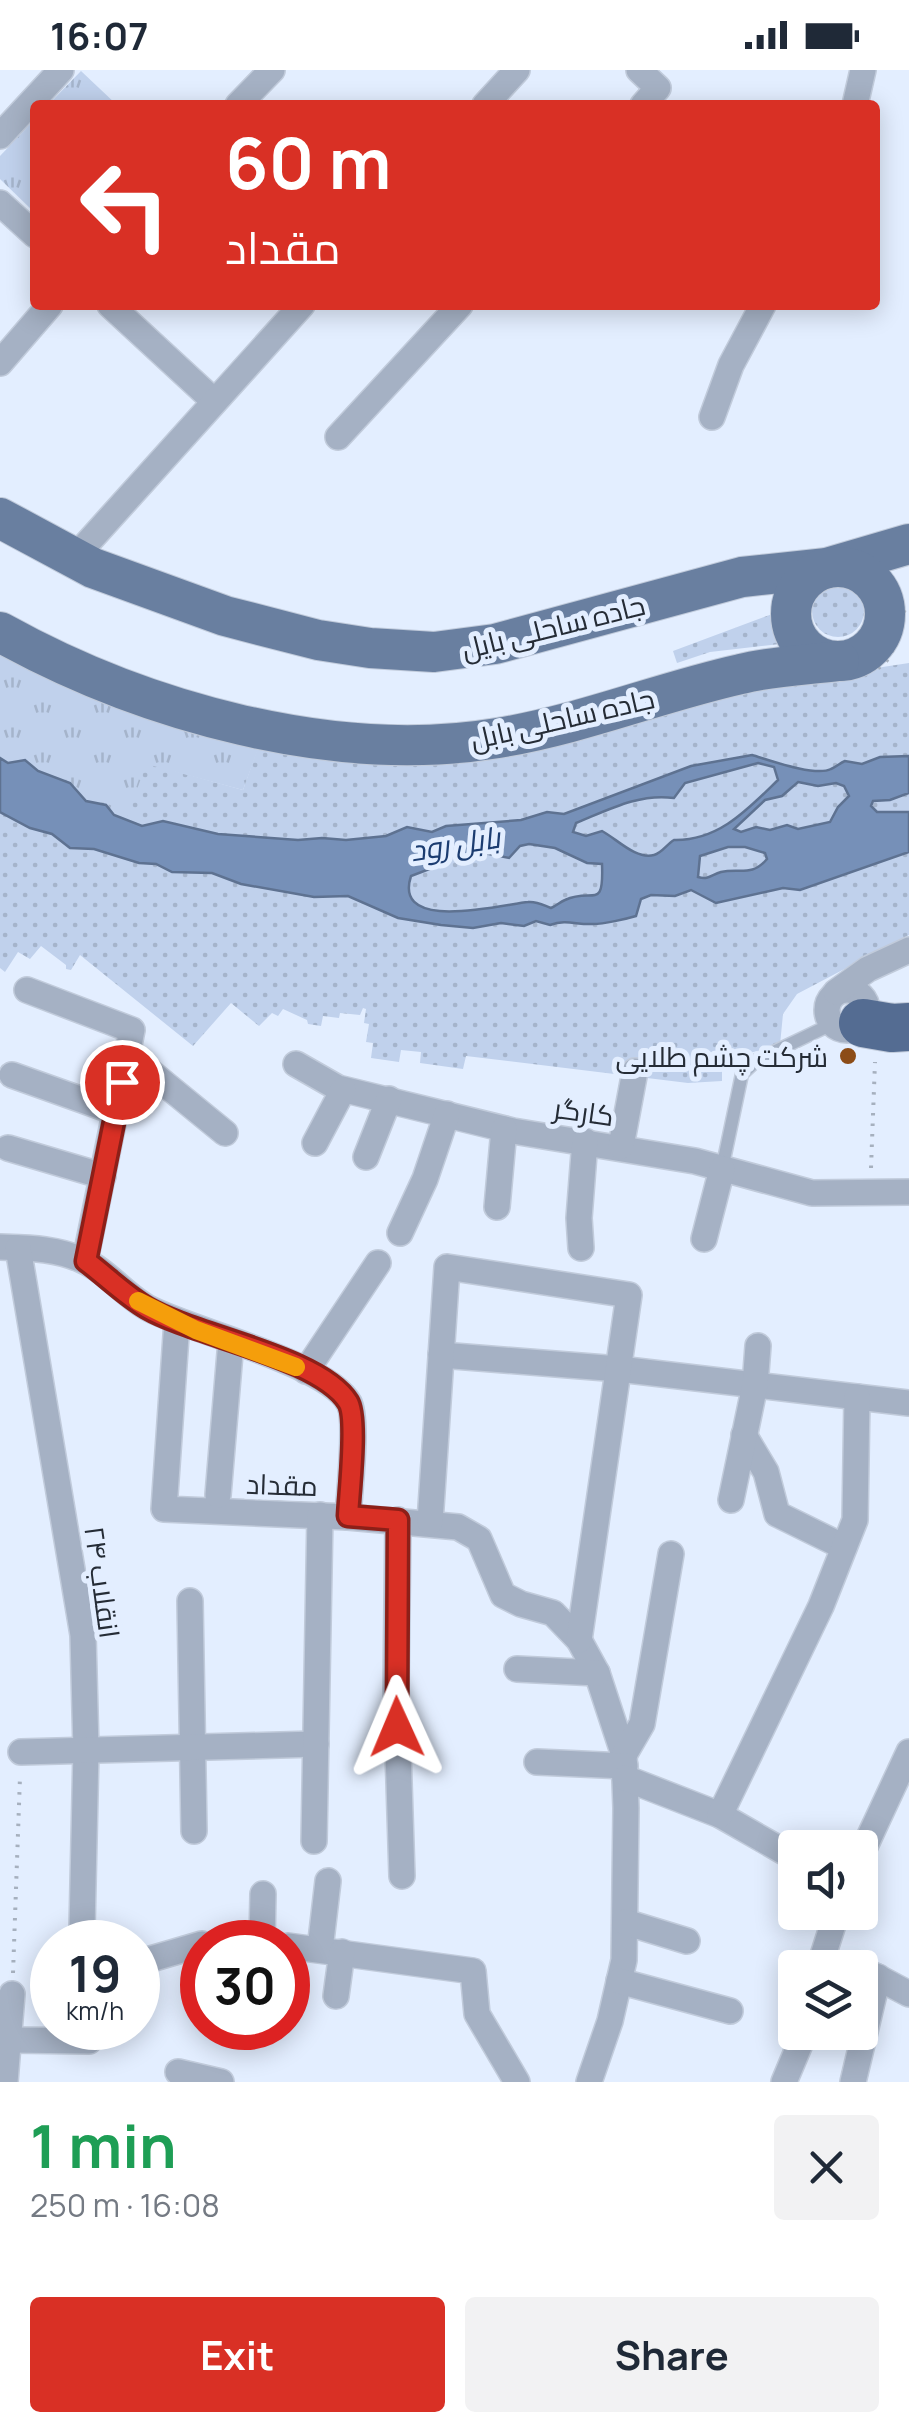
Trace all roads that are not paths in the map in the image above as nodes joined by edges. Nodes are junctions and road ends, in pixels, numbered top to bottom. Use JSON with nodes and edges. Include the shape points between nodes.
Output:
{"nodes":[{"id":1,"x":61,"y":70,"type":"edge"},
{"id":2,"x":272,"y":70,"type":"edge"},
{"id":3,"x":516,"y":70,"type":"edge"},
{"id":4,"x":863,"y":70,"type":"edge"},
{"id":5,"x":33,"y":100,"type":"edge"},
{"id":6,"x":243,"y":100,"type":"edge"},
{"id":7,"x":489,"y":100,"type":"edge"},
{"id":8,"x":856,"y":100,"type":"edge"},
{"id":9,"x":30,"y":104,"type":"edge"},
{"id":10,"x":0,"y":136,"type":"edge"},
{"id":11,"x":0,"y":203,"type":"edge"},
{"id":12,"x":30,"y":230,"type":"edge"},
{"id":13,"x":46,"y":310,"type":"edge"},
{"id":14,"x":115,"y":310,"type":"edge"},
{"id":15,"x":297,"y":310,"type":"edge"},
{"id":16,"x":455,"y":310,"type":"edge"},
{"id":17,"x":760,"y":310,"type":"edge"},
{"id":18,"x":0,"y":362,"type":"edge"},
{"id":19,"x":214,"y":402,"type":"junction"},
{"id":20,"x":712,"y":417,"type":"dead end"},
{"id":21,"x":338,"y":437,"type":"dead end"},
{"id":22,"x":0,"y":518,"type":"edge"},
{"id":23,"x":909,"y":544,"type":"edge"},
{"id":24,"x":74,"y":558,"type":"junction"},
{"id":25,"x":826,"y":568,"type":"junction"},
{"id":26,"x":0,"y":632,"type":"edge"},
{"id":27,"x":886,"y":632,"type":"edge"},
{"id":28,"x":909,"y":950,"type":"edge"},
{"id":29,"x":27,"y":990,"type":"dead end"},
{"id":30,"x":864,"y":1018,"type":"edge"},
{"id":31,"x":130,"y":1041,"type":"junction"},
{"id":32,"x":296,"y":1064,"type":"dead end"},
{"id":33,"x":635,"y":1071,"type":"dead end"},
{"id":34,"x":12,"y":1075,"type":"dead end"},
{"id":35,"x":343,"y":1090,"type":"junction"},
{"id":36,"x":389,"y":1099,"type":"junction"},
{"id":37,"x":116,"y":1112,"type":"junction"},
{"id":38,"x":447,"y":1114,"type":"junction"},
{"id":39,"x":504,"y":1129,"type":"junction"},
{"id":40,"x":225,"y":1132,"type":"dead end"},
{"id":41,"x":585,"y":1141,"type":"junction"},
{"id":42,"x":315,"y":1143,"type":"dead end"},
{"id":43,"x":620,"y":1146,"type":"junction"},
{"id":44,"x":8,"y":1148,"type":"dead end"},
{"id":45,"x":366,"y":1157,"type":"dead end"},
{"id":46,"x":722,"y":1168,"type":"junction"},
{"id":47,"x":103,"y":1176,"type":"junction"},
{"id":48,"x":909,"y":1192,"type":"edge"},
{"id":49,"x":497,"y":1207,"type":"dead end"},
{"id":50,"x":400,"y":1233,"type":"dead end"},
{"id":51,"x":704,"y":1239,"type":"dead end"},
{"id":52,"x":9,"y":1248,"type":"edge"},
{"id":53,"x":582,"y":1248,"type":"dead end"},
{"id":54,"x":86,"y":1261,"type":"junction"},
{"id":55,"x":378,"y":1264,"type":"dead end"},
{"id":56,"x":177,"y":1321,"type":"junction"},
{"id":57,"x":231,"y":1341,"type":"junction"},
{"id":58,"x":758,"y":1346,"type":"dead end"},
{"id":59,"x":441,"y":1355,"type":"junction"},
{"id":60,"x":619,"y":1369,"type":"junction"},
{"id":61,"x":306,"y":1370,"type":"junction"},
{"id":62,"x":755,"y":1385,"type":"junction"},
{"id":63,"x":857,"y":1397,"type":"junction"},
{"id":64,"x":909,"y":1403,"type":"edge"},
{"id":65,"x":744,"y":1435,"type":"junction"},
{"id":66,"x":218,"y":1494,"type":"dead end"},
{"id":67,"x":731,"y":1500,"type":"dead end"},
{"id":68,"x":320,"y":1516,"type":"junction"},
{"id":69,"x":348,"y":1516,"type":"junction"},
{"id":70,"x":398,"y":1520,"type":"junction"},
{"id":71,"x":430,"y":1522,"type":"junction"},
{"id":72,"x":844,"y":1547,"type":"junction"},
{"id":73,"x":670,"y":1554,"type":"dead end"},
{"id":74,"x":190,"y":1601,"type":"dead end"},
{"id":75,"x":579,"y":1640,"type":"junction"},
{"id":76,"x":518,"y":1669,"type":"dead end"},
{"id":77,"x":597,"y":1673,"type":"junction"},
{"id":78,"x":316,"y":1744,"type":"junction"},
{"id":79,"x":192,"y":1747,"type":"junction"},
{"id":80,"x":86,"y":1750,"type":"junction"},
{"id":81,"x":21,"y":1752,"type":"road end"},
{"id":82,"x":537,"y":1762,"type":"dead end"},
{"id":83,"x":625,"y":1766,"type":"junction"},
{"id":84,"x":906,"y":1766,"type":"edge"},
{"id":85,"x":720,"y":1815,"type":"junction"},
{"id":86,"x":874,"y":1830,"type":"edge"},
{"id":87,"x":194,"y":1831,"type":"dead end"},
{"id":88,"x":314,"y":1841,"type":"dead end"},
{"id":89,"x":778,"y":1848,"type":"edge"},
{"id":90,"x":402,"y":1876,"type":"dead end"},
{"id":91,"x":328,"y":1881,"type":"dead end"},
{"id":92,"x":263,"y":1894,"type":"dead end"},
{"id":93,"x":82,"y":1920,"type":"edge"},
{"id":94,"x":262,"y":1920,"type":"edge"},
{"id":95,"x":625,"y":1922,"type":"junction"},
{"id":96,"x":687,"y":1941,"type":"dead end"},
{"id":97,"x":310,"y":1948,"type":"edge"},
{"id":98,"x":331,"y":1950,"type":"junction"},
{"id":99,"x":878,"y":1977,"type":"edge"},
{"id":100,"x":619,"y":1981,"type":"junction"},
{"id":101,"x":12,"y":1994,"type":"road end"},
{"id":102,"x":909,"y":1994,"type":"edge"},
{"id":103,"x":336,"y":1996,"type":"dead end"},
{"id":104,"x":730,"y":2011,"type":"dead end"},
{"id":105,"x":10,"y":2040,"type":"junction"},
{"id":106,"x":30,"y":2040,"type":"edge"},
{"id":107,"x":798,"y":2050,"type":"edge"},
{"id":108,"x":857,"y":2050,"type":"edge"},
{"id":109,"x":178,"y":2072,"type":"dead end"},
{"id":110,"x":217,"y":2081,"type":"edge"},
{"id":111,"x":6,"y":2082,"type":"edge"},
{"id":112,"x":517,"y":2082,"type":"edge"},
{"id":113,"x":589,"y":2082,"type":"edge"},
{"id":114,"x":784,"y":2082,"type":"edge"},
{"id":115,"x":853,"y":2082,"type":"edge"}],
"edges":[{"from":1,"to":5,"type":"street"},
{"from":2,"to":6,"type":"street"},
{"from":3,"to":7,"type":"street"},
{"from":4,"to":8,"type":"street"},
{"from":9,"to":10,"type":"street"},
{"from":11,"to":12,"type":"street"},
{"from":13,"to":18,"type":"street"},
{"from":14,"to":19,"type":"street"},
{"from":15,"to":19,"type":"street"},
{"from":16,"to":21,"type":"street"},
{"from":17,"to":20,"type":"street"},
{"from":19,"to":24,"type":"street"},
{"from":22,"to":24,"type":"main road","name":"جاده ساحلی بایل"},
{"from":23,"to":25,"type":"main road"},
{"from":24,"to":25,"type":"main road","name":"جاده ساحلی بایل","via":[[267,628],[370,648],[434,652],[495,644],[752,575]]},
{"from":25,"to":27,"type":"main road","via":[[863,574],[878,590]]},
{"from":25,"to":27,"type":"main road","via":[[797,590],[791,612],[795,634],[808,651],[829,660]]},
{"from":26,"to":27,"type":"main road","name":"جاده ساحلی بابل","via":[[82,671],[233,722],[384,747],[500,738]]},
{"from":28,"to":30,"type":"street","via":[[882,979]]},
{"from":28,"to":30,"type":"street","via":[[868,969]]},
{"from":29,"to":31,"type":"street"},
{"from":30,"to":46,"type":"lane","via":[[757,1060],[742,1074]]},
{"from":31,"to":37,"type":"street"},
{"from":31,"to":40,"type":"street"},
{"from":32,"to":35,"type":"street","name":"کارگر"},
{"from":33,"to":43,"type":"street"},
{"from":34,"to":37,"type":"street"},
{"from":35,"to":36,"type":"street","name":"کارگر"},
{"from":35,"to":42,"type":"street"},
{"from":36,"to":38,"type":"street","name":"کارگر"},
{"from":36,"to":45,"type":"street"},
{"from":37,"to":47,"type":"street"},
{"from":38,"to":39,"type":"street","name":"کارگر"},
{"from":38,"to":50,"type":"street"},
{"from":39,"to":41,"type":"street","name":"کارگر"},
{"from":39,"to":49,"type":"street"},
{"from":41,"to":43,"type":"street","name":"کارگر"},
{"from":41,"to":53,"type":"street"},
{"from":43,"to":46,"type":"street","name":"کارگر"},
{"from":44,"to":47,"type":"street"},
{"from":46,"to":48,"type":"street","name":"کارگر","via":[[812,1193]]},
{"from":46,"to":51,"type":"street"},
{"from":47,"to":54,"type":"street"},
{"from":52,"to":54,"type":"street","via":[[50,1249]]},
{"from":52,"to":80,"type":"street","name":"انقلاب ۲۴","via":[[83,1634]]},
{"from":54,"to":56,"type":"street","via":[[146,1307]]},
{"from":55,"to":61,"type":"street"},
{"from":56,"to":57,"type":"street"},
{"from":56,"to":68,"type":"street","name":"مقداد","via":[[164,1509]]},
{"from":57,"to":61,"type":"street"},
{"from":57,"to":66,"type":"street"},
{"from":58,"to":62,"type":"street"},
{"from":59,"to":60,"type":"street"},
{"from":59,"to":60,"type":"street","via":[[447,1268],[630,1295]]},
{"from":59,"to":71,"type":"street"},
{"from":60,"to":62,"type":"street"},
{"from":60,"to":75,"type":"street"},
{"from":61,"to":69,"type":"street","via":[[349,1404]]},
{"from":62,"to":63,"type":"street"},
{"from":62,"to":65,"type":"street"},
{"from":63,"to":64,"type":"street"},
{"from":63,"to":72,"type":"street","via":[[854,1520]]},
{"from":65,"to":67,"type":"street"},
{"from":65,"to":72,"type":"street","via":[[766,1472],[776,1514]]},
{"from":68,"to":69,"type":"street","name":"مقداد"},
{"from":68,"to":78,"type":"street"},
{"from":69,"to":70,"type":"street","name":"مقداد"},
{"from":70,"to":71,"type":"street","name":"مقداد"},
{"from":70,"to":90,"type":"street"},
{"from":71,"to":75,"type":"street","name":"مقداد","via":[[479,1540],[503,1594],[553,1613]]},
{"from":72,"to":85,"type":"street"},
{"from":73,"to":83,"type":"street","via":[[642,1724]]},
{"from":74,"to":79,"type":"street"},
{"from":75,"to":77,"type":"street","name":"مقداد"},
{"from":76,"to":77,"type":"street"},
{"from":77,"to":83,"type":"street","name":"مقداد"},
{"from":78,"to":79,"type":"street"},
{"from":78,"to":88,"type":"street"},
{"from":79,"to":80,"type":"street"},
{"from":79,"to":87,"type":"street"},
{"from":80,"to":81,"type":"street"},
{"from":80,"to":93,"type":"street","name":"انقلاب ۲۴"},
{"from":82,"to":83,"type":"street"},
{"from":83,"to":85,"type":"street"},
{"from":83,"to":95,"type":"street"},
{"from":84,"to":86,"type":"street"},
{"from":85,"to":89,"type":"street"},
{"from":91,"to":98,"type":"street"},
{"from":92,"to":94,"type":"street"},
{"from":95,"to":96,"type":"street"},
{"from":95,"to":100,"type":"street"},
{"from":97,"to":98,"type":"street"},
{"from":98,"to":103,"type":"street"},
{"from":98,"to":112,"type":"street","via":[[473,1970],[478,2014]]},
{"from":99,"to":102,"type":"street"},
{"from":100,"to":104,"type":"street"},
{"from":100,"to":113,"type":"street"},
{"from":101,"to":105,"type":"street"},
{"from":105,"to":106,"type":"street"},
{"from":105,"to":111,"type":"street"},
{"from":107,"to":114,"type":"street"},
{"from":108,"to":115,"type":"street"},
{"from":109,"to":110,"type":"street"}]}
